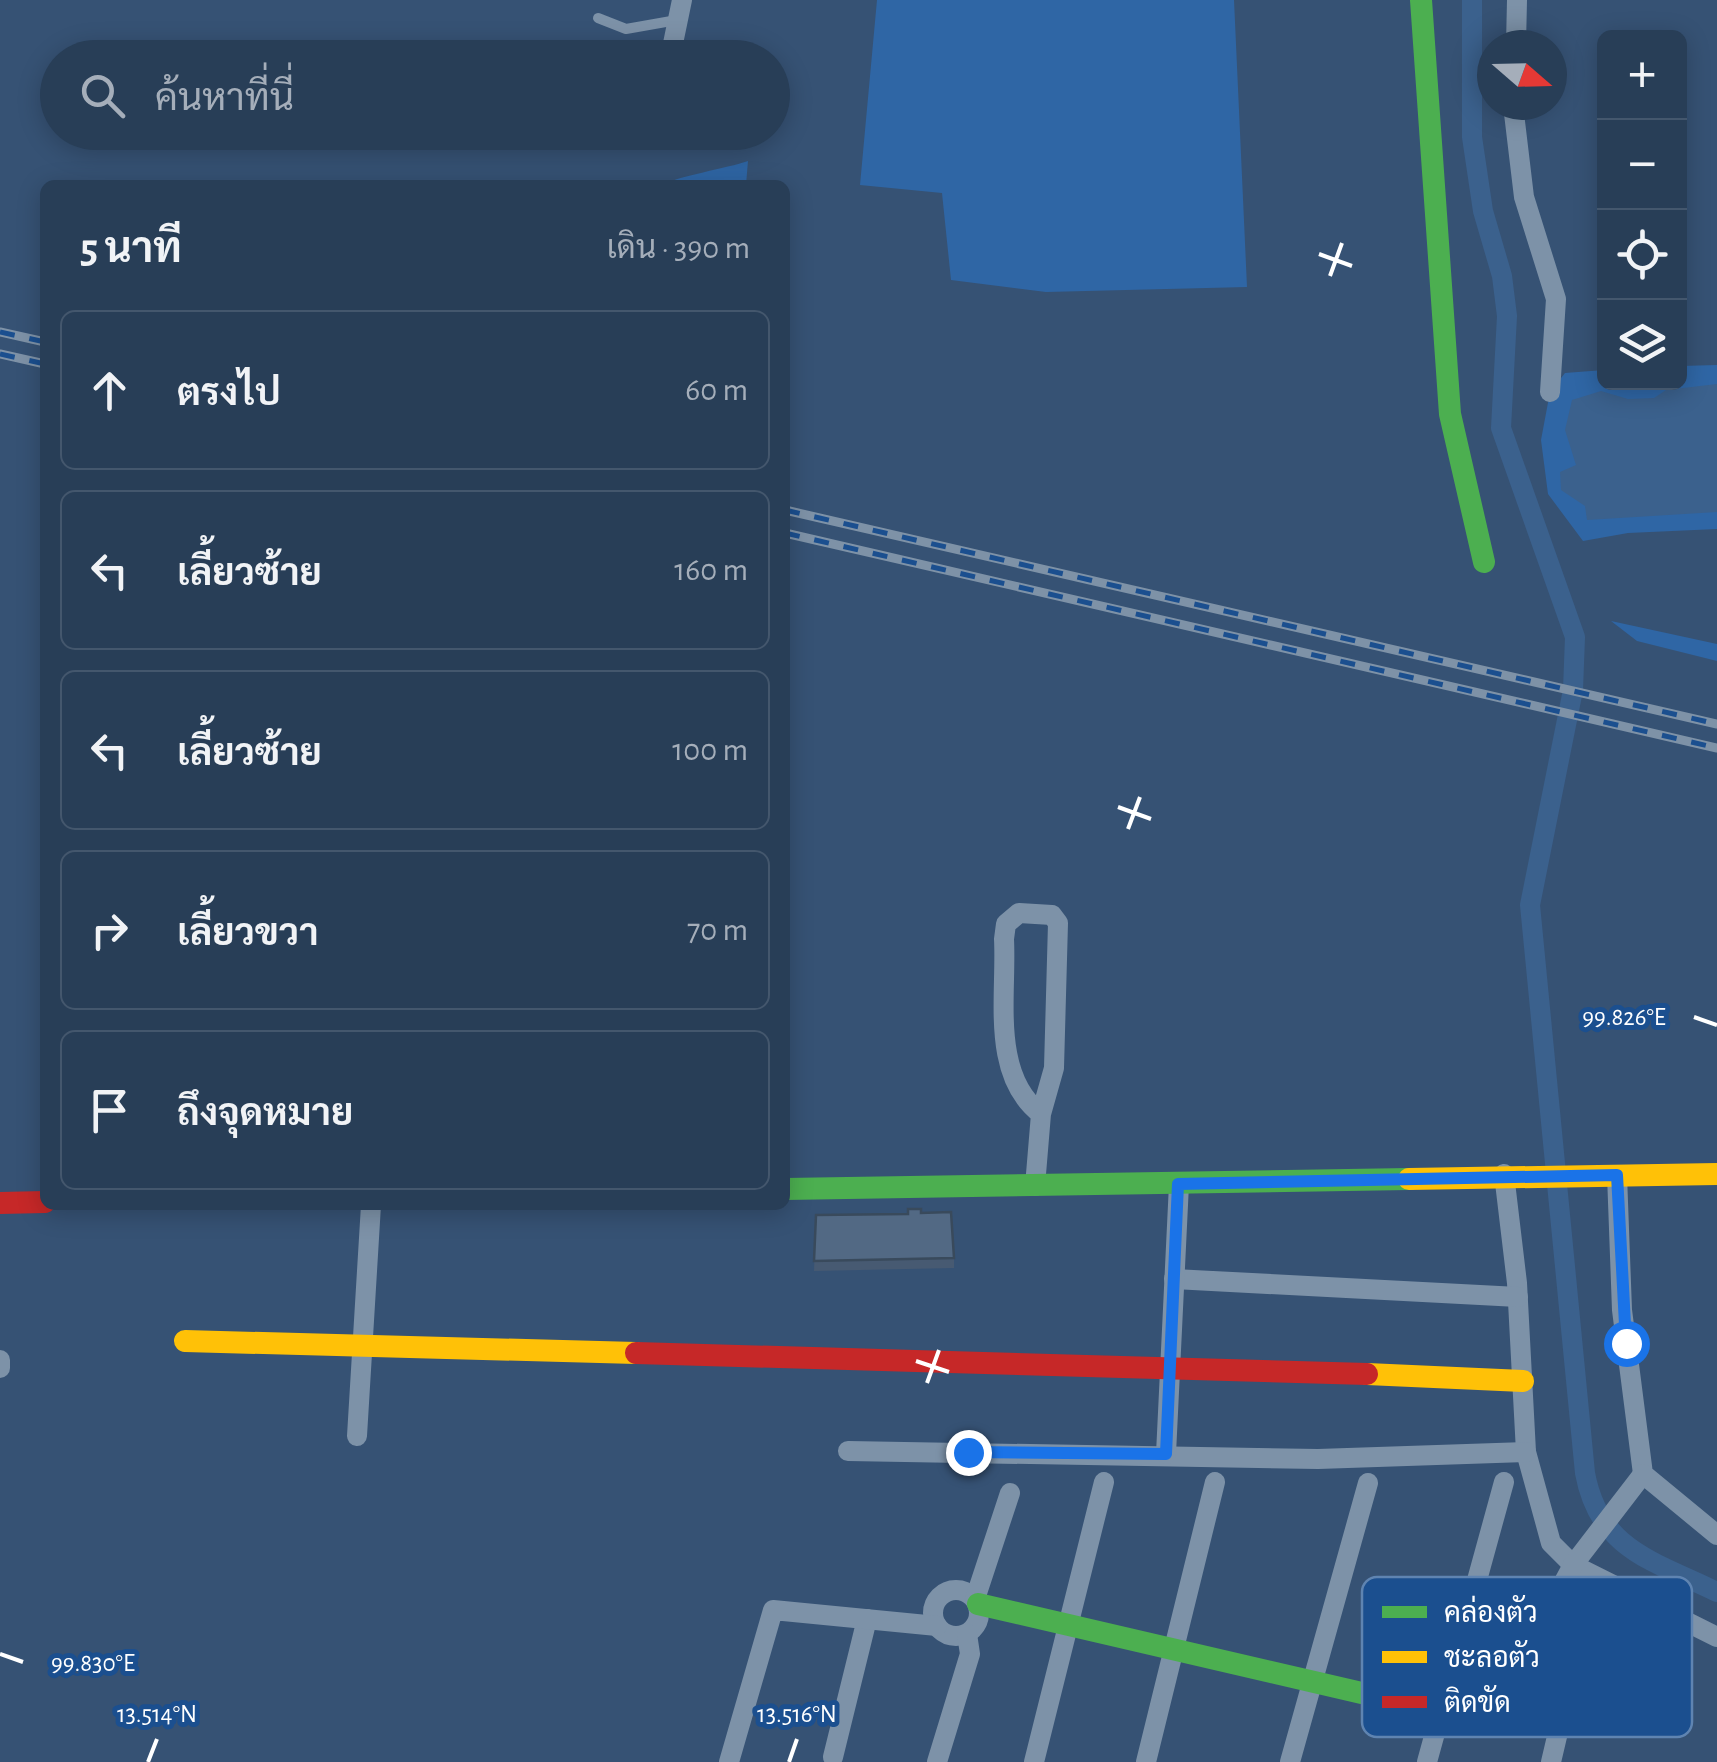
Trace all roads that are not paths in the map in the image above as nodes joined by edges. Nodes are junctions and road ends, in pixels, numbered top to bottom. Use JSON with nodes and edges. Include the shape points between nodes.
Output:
{"nodes":[{"id":1,"x":1421,"y":0,"type":"edge"},
{"id":2,"x":1517,"y":0,"type":"edge"},
{"id":3,"x":680,"y":10,"type":"edge"},
{"id":4,"x":598,"y":18,"type":"dead end"},
{"id":5,"x":1516,"y":30,"type":"edge"},
{"id":6,"x":674,"y":40,"type":"edge"},
{"id":7,"x":1516,"y":120,"type":"edge"},
{"id":8,"x":1550,"y":392,"type":"dead end"},
{"id":9,"x":1484,"y":562,"type":"dead end"},
{"id":10,"x":1041,"y":1114,"type":"junction"},
{"id":11,"x":1514,"y":1174,"type":"junction"},
{"id":12,"x":1613,"y":1174,"type":"junction"},
{"id":13,"x":1717,"y":1174,"type":"edge"},
{"id":14,"x":1178,"y":1184,"type":"junction"},
{"id":15,"x":1034,"y":1186,"type":"junction"},
{"id":16,"x":790,"y":1190,"type":"edge"},
{"id":17,"x":0,"y":1202,"type":"edge"},
{"id":18,"x":40,"y":1202,"type":"edge"},
{"id":19,"x":371,"y":1210,"type":"edge"},
{"id":20,"x":1174,"y":1279,"type":"junction"},
{"id":21,"x":1518,"y":1297,"type":"junction"},
{"id":22,"x":185,"y":1341,"type":"dead end"},
{"id":23,"x":362,"y":1348,"type":"junction"},
{"id":24,"x":0,"y":1360,"type":"edge"},
{"id":25,"x":0,"y":1368,"type":"edge"},
{"id":26,"x":1168,"y":1368,"type":"junction"},
{"id":27,"x":1523,"y":1382,"type":"junction"},
{"id":28,"x":357,"y":1436,"type":"dead end"},
{"id":29,"x":848,"y":1452,"type":"dead end"},
{"id":30,"x":1526,"y":1452,"type":"junction"},
{"id":31,"x":1166,"y":1454,"type":"junction"},
{"id":32,"x":1643,"y":1474,"type":"junction"},
{"id":33,"x":1104,"y":1482,"type":"dead end"},
{"id":34,"x":1215,"y":1482,"type":"dead end"},
{"id":35,"x":1504,"y":1482,"type":"dead end"},
{"id":36,"x":1368,"y":1483,"type":"dead end"},
{"id":37,"x":1010,"y":1493,"type":"dead end"},
{"id":38,"x":1717,"y":1536,"type":"edge"},
{"id":39,"x":1573,"y":1565,"type":"junction"},
{"id":40,"x":1476,"y":1577,"type":"edge"},
{"id":41,"x":1566,"y":1577,"type":"edge"},
{"id":42,"x":1597,"y":1577,"type":"edge"},
{"id":43,"x":976,"y":1602,"type":"junction"},
{"id":44,"x":867,"y":1619,"type":"junction"},
{"id":45,"x":1070,"y":1624,"type":"junction"},
{"id":46,"x":1692,"y":1625,"type":"edge"},
{"id":47,"x":937,"y":1626,"type":"junction"},
{"id":48,"x":967,"y":1634,"type":"junction"},
{"id":49,"x":1717,"y":1638,"type":"edge"},
{"id":50,"x":1176,"y":1651,"type":"junction"},
{"id":51,"x":1311,"y":1679,"type":"junction"},
{"id":52,"x":1362,"y":1693,"type":"edge"},
{"id":53,"x":1433,"y":1737,"type":"edge"},
{"id":54,"x":1557,"y":1737,"type":"edge"},
{"id":55,"x":833,"y":1757,"type":"dead end"},
{"id":56,"x":729,"y":1762,"type":"edge"},
{"id":57,"x":937,"y":1762,"type":"edge"},
{"id":58,"x":1034,"y":1762,"type":"edge"},
{"id":59,"x":1146,"y":1762,"type":"edge"},
{"id":60,"x":1290,"y":1762,"type":"edge"},
{"id":61,"x":1427,"y":1762,"type":"edge"},
{"id":62,"x":1551,"y":1762,"type":"edge"}],
"edges":[{"from":1,"to":9,"type":"street","via":[[1450,414]]},
{"from":2,"to":5,"type":"street"},
{"from":3,"to":4,"type":"lane","via":[[626,29]]},
{"from":3,"to":6,"type":"street"},
{"from":7,"to":8,"type":"street","via":[[1524,197],[1556,299]]},
{"from":10,"to":10,"type":"street","via":[[1054,1068],[1058,923],[1052,915],[1018,913],[1006,924],[1004,939],[1005,1044],[1020,1090]]},
{"from":10,"to":15,"type":"street"},
{"from":11,"to":12,"type":"street"},
{"from":11,"to":14,"type":"street"},
{"from":11,"to":21,"type":"street"},
{"from":12,"to":13,"type":"street"},
{"from":12,"to":32,"type":"street"},
{"from":14,"to":15,"type":"street"},
{"from":14,"to":20,"type":"street"},
{"from":15,"to":16,"type":"street"},
{"from":17,"to":18,"type":"street"},
{"from":19,"to":23,"type":"street"},
{"from":20,"to":21,"type":"street"},
{"from":20,"to":26,"type":"street"},
{"from":21,"to":27,"type":"street"},
{"from":22,"to":23,"type":"street"},
{"from":23,"to":26,"type":"street"},
{"from":23,"to":28,"type":"street"},
{"from":24,"to":25,"type":"street"},
{"from":26,"to":27,"type":"street"},
{"from":26,"to":31,"type":"street"},
{"from":27,"to":30,"type":"street"},
{"from":29,"to":31,"type":"street"},
{"from":30,"to":31,"type":"street","via":[[1318,1459]]},
{"from":30,"to":39,"type":"street","via":[[1551,1543]]},
{"from":32,"to":38,"type":"street"},
{"from":32,"to":39,"type":"street"},
{"from":33,"to":45,"type":"street"},
{"from":34,"to":50,"type":"street"},
{"from":35,"to":40,"type":"street"},
{"from":36,"to":51,"type":"street"},
{"from":37,"to":43,"type":"street"},
{"from":39,"to":41,"type":"street"},
{"from":39,"to":42,"type":"street"},
{"from":43,"to":45,"type":"street"},
{"from":43,"to":47,"type":"street","via":[[958,1590],[944,1593],[933,1612]]},
{"from":43,"to":48,"type":"street","via":[[977,1624]]},
{"from":44,"to":47,"type":"street"},
{"from":44,"to":55,"type":"street"},
{"from":44,"to":56,"type":"street","via":[[773,1610]]},
{"from":45,"to":50,"type":"street"},
{"from":45,"to":58,"type":"street"},
{"from":46,"to":49,"type":"street"},
{"from":47,"to":48,"type":"street","via":[[954,1636]]},
{"from":48,"to":57,"type":"street","via":[[970,1654]]},
{"from":50,"to":51,"type":"street"},
{"from":50,"to":59,"type":"street"},
{"from":51,"to":52,"type":"street"},
{"from":51,"to":60,"type":"street"},
{"from":53,"to":61,"type":"street"},
{"from":54,"to":62,"type":"street"}]}
